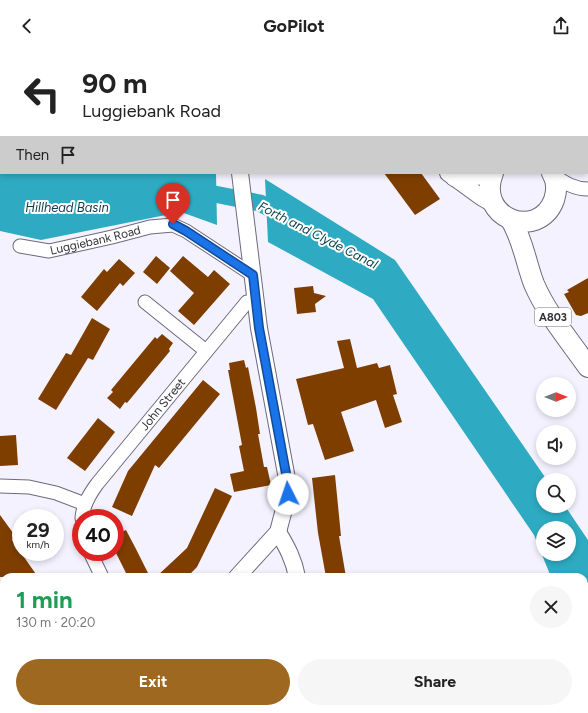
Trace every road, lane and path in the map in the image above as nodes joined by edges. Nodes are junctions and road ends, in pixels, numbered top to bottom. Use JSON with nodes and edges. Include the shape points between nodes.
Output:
{"nodes":[{"id":1,"x":490,"y":174,"type":"edge"},
{"id":2,"x":493,"y":174,"type":"edge"},
{"id":3,"x":553,"y":174,"type":"edge"},
{"id":4,"x":451,"y":175,"type":"edge"},
{"id":5,"x":241,"y":180,"type":"edge"},
{"id":6,"x":583,"y":189,"type":"edge"},
{"id":7,"x":493,"y":204,"type":"junction"},
{"id":8,"x":545,"y":212,"type":"junction"},
{"id":9,"x":511,"y":220,"type":"junction"},
{"id":10,"x":20,"y":246,"type":"dead end"},
{"id":11,"x":528,"y":262,"type":"junction"},
{"id":12,"x":253,"y":275,"type":"junction"},
{"id":13,"x":255,"y":301,"type":"junction"},
{"id":14,"x":145,"y":302,"type":"dead end"},
{"id":15,"x":206,"y":351,"type":"junction"},
{"id":16,"x":588,"y":367,"type":"edge"},
{"id":17,"x":0,"y":486,"type":"edge"},
{"id":18,"x":84,"y":504,"type":"junction"},
{"id":19,"x":83,"y":509,"type":"edge"},
{"id":20,"x":278,"y":532,"type":"junction"},
{"id":21,"x":94,"y":561,"type":"edge"},
{"id":22,"x":100,"y":573,"type":"edge"},
{"id":23,"x":241,"y":573,"type":"edge"},
{"id":24,"x":296,"y":573,"type":"edge"}],
"edges":[{"from":1,"to":4,"type":"street","via":[[470,178]]},
{"from":2,"to":7,"type":"main road","via":[[489,189]]},
{"from":3,"to":6,"type":"street","via":[[565,183]]},
{"from":3,"to":8,"type":"main road","via":[[556,190]]},
{"from":4,"to":7,"type":"street"},
{"from":5,"to":12,"type":"street"},
{"from":6,"to":8,"type":"street","via":[[560,198]]},
{"from":7,"to":9,"type":"main road"},
{"from":8,"to":9,"type":"main road","via":[[530,221]]},
{"from":8,"to":11,"type":"main road","number":"A803","via":[[532,238]]},
{"from":9,"to":11,"type":"main road","number":"A803"},
{"from":10,"to":12,"type":"street","name":"Luggiebank Road","via":[[49,251],[173,224]]},
{"from":11,"to":16,"type":"main road","number":"A803","via":[[534,284],[550,314]]},
{"from":12,"to":13,"type":"street"},
{"from":13,"to":15,"type":"street","name":"John Street","via":[[247,302]]},
{"from":13,"to":20,"type":"street","via":[[287,479],[288,494]]},
{"from":14,"to":15,"type":"street"},
{"from":15,"to":18,"type":"street","name":"John Street","via":[[89,494]]},
{"from":17,"to":18,"type":"street","via":[[36,488]]},
{"from":18,"to":19,"type":"street","name":"John Street"},
{"from":20,"to":23,"type":"street"},
{"from":20,"to":24,"type":"street","via":[[291,553]]},
{"from":21,"to":22,"type":"street"}]}
